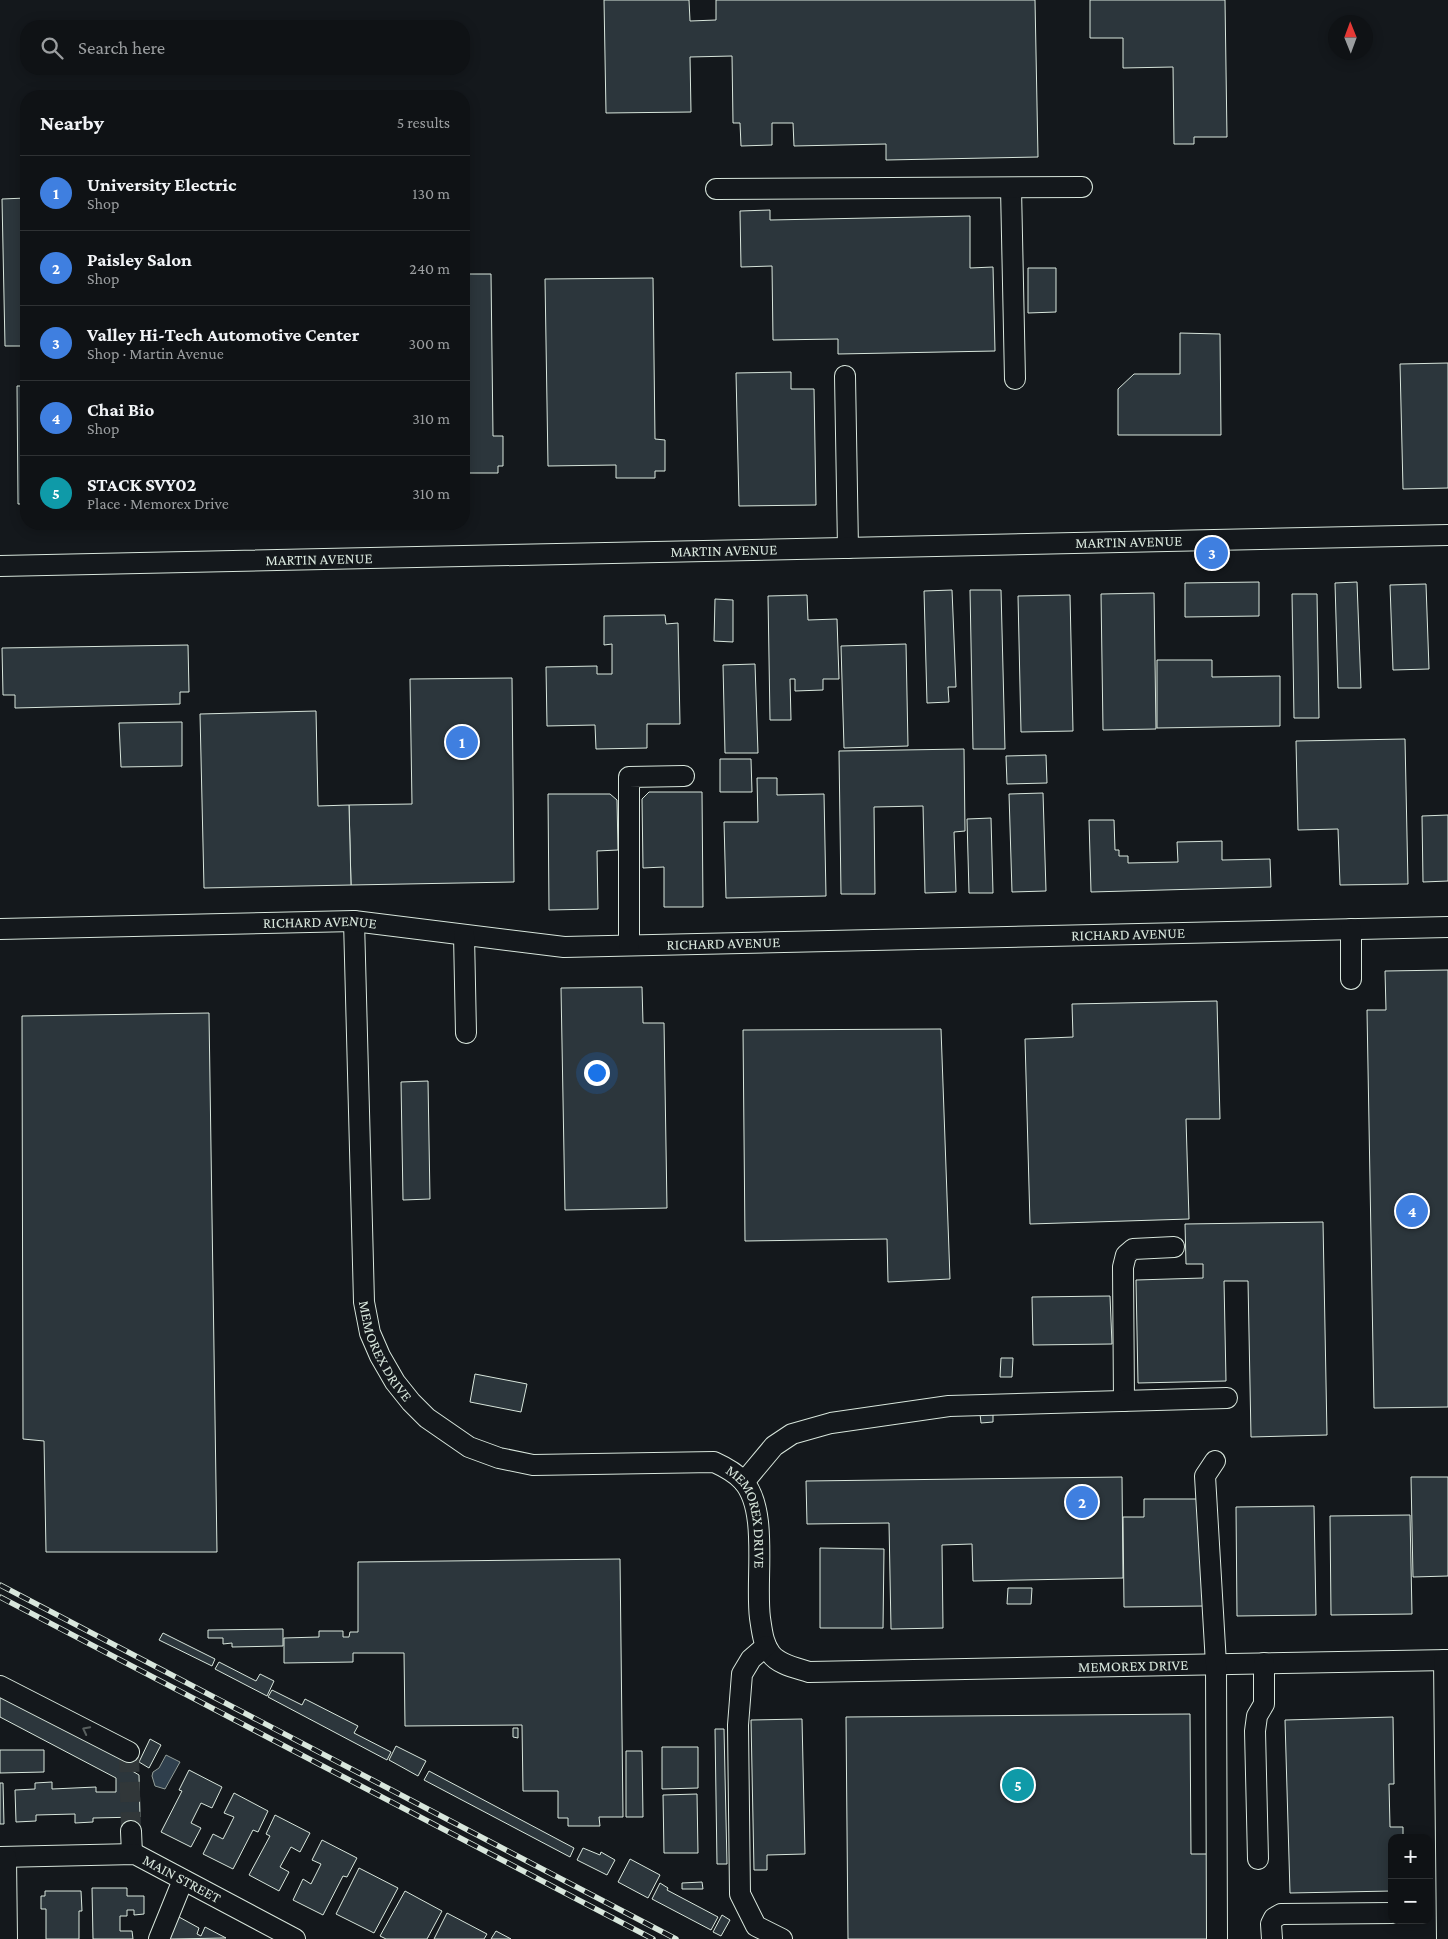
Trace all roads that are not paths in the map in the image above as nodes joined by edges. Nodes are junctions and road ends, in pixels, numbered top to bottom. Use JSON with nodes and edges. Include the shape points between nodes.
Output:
{"nodes":[{"id":1,"x":1082,"y":187,"type":"dead end"},
{"id":2,"x":1011,"y":188,"type":"junction"},
{"id":3,"x":716,"y":189,"type":"dead end"},
{"id":4,"x":845,"y":376,"type":"dead end"},
{"id":5,"x":1015,"y":379,"type":"dead end"},
{"id":6,"x":1448,"y":535,"type":"edge"},
{"id":7,"x":848,"y":548,"type":"junction"},
{"id":8,"x":0,"y":566,"type":"edge"},
{"id":9,"x":684,"y":776,"type":"dead end"},
{"id":10,"x":354,"y":921,"type":"junction"},
{"id":11,"x":1448,"y":927,"type":"edge"},
{"id":12,"x":0,"y":929,"type":"edge"},
{"id":13,"x":1351,"y":929,"type":"junction"},
{"id":14,"x":464,"y":935,"type":"junction"},
{"id":15,"x":629,"y":945,"type":"junction"},
{"id":16,"x":1351,"y":979,"type":"dead end"},
{"id":17,"x":466,"y":1033,"type":"dead end"},
{"id":18,"x":1174,"y":1247,"type":"dead end"},
{"id":19,"x":1227,"y":1398,"type":"dead end"},
{"id":20,"x":1124,"y":1401,"type":"junction"},
{"id":21,"x":1215,"y":1461,"type":"dead end"},
{"id":22,"x":744,"y":1482,"type":"junction"},
{"id":23,"x":766,"y":1646,"type":"junction"},
{"id":24,"x":1446,"y":1660,"type":"edge"},
{"id":25,"x":1264,"y":1663,"type":"junction"},
{"id":26,"x":1216,"y":1664,"type":"junction"},
{"id":27,"x":0,"y":1686,"type":"edge"},
{"id":28,"x":129,"y":1752,"type":"dead end"},
{"id":29,"x":131,"y":1831,"type":"tunnel mouth"},
{"id":30,"x":132,"y":1854,"type":"junction"},
{"id":31,"x":3,"y":1857,"type":"edge"},
{"id":32,"x":1258,"y":1859,"type":"dead end"},
{"id":33,"x":183,"y":1880,"type":"junction"},
{"id":34,"x":1438,"y":1912,"type":"edge"},
{"id":35,"x":1388,"y":1913,"type":"edge"},
{"id":36,"x":7,"y":1939,"type":"edge"},
{"id":37,"x":159,"y":1939,"type":"edge"},
{"id":38,"x":295,"y":1939,"type":"edge"},
{"id":39,"x":782,"y":1939,"type":"edge"},
{"id":40,"x":1217,"y":1939,"type":"edge"},
{"id":41,"x":1272,"y":1939,"type":"edge"},
{"id":42,"x":1447,"y":1939,"type":"edge"}],
"edges":[{"from":1,"to":2,"type":"street"},
{"from":2,"to":3,"type":"street"},
{"from":2,"to":5,"type":"street"},
{"from":4,"to":7,"type":"street"},
{"from":6,"to":7,"type":"street","name":"MARTIN AVENUE"},
{"from":7,"to":8,"type":"street","name":"MARTIN AVENUE"},
{"from":9,"to":15,"type":"street","via":[[629,777]]},
{"from":10,"to":12,"type":"street","name":"RICHARD AVENUE"},
{"from":10,"to":14,"type":"street","name":"RICHARD AVENUE"},
{"from":10,"to":22,"type":"street","name":"MEMOREX DRIVE","via":[[364,1302],[370,1333],[395,1382],[427,1418],[450,1436],[499,1458],[533,1465],[714,1462],[730,1469]]},
{"from":11,"to":13,"type":"street","name":"RICHARD AVENUE"},
{"from":13,"to":15,"type":"street","name":"RICHARD AVENUE"},
{"from":13,"to":16,"type":"street"},
{"from":14,"to":15,"type":"street","name":"RICHARD AVENUE","via":[[564,947]]},
{"from":14,"to":17,"type":"street"},
{"from":18,"to":20,"type":"street","via":[[1133,1249],[1126,1255],[1123,1267]]},
{"from":19,"to":20,"type":"street"},
{"from":20,"to":22,"type":"street","via":[[949,1406],[831,1423],[792,1434],[774,1446]]},
{"from":21,"to":26,"type":"street","via":[[1205,1476]]},
{"from":22,"to":23,"type":"street","name":"MEMOREX DRIVE","via":[[758,1513],[759,1609]]},
{"from":23,"to":26,"type":"street","name":"MEMOREX DRIVE","via":[[772,1656],[788,1666],[809,1672]]},
{"from":23,"to":39,"type":"street","via":[[751,1659],[742,1674],[738,1725],[740,1894],[756,1926]]},
{"from":24,"to":25,"type":"street","name":"MEMOREX DRIVE"},
{"from":24,"to":34,"type":"street"},
{"from":25,"to":26,"type":"street","name":"MEMOREX DRIVE"},
{"from":25,"to":32,"type":"street","via":[[1264,1704],[1257,1716],[1255,1731]]},
{"from":26,"to":40,"type":"street"},
{"from":28,"to":27,"type":"street","one_way":true},
{"from":29,"to":30,"type":"street"},
{"from":30,"to":31,"type":"street","name":"MAIN STREET"},
{"from":30,"to":33,"type":"street","name":"MAIN STREET"},
{"from":31,"to":36,"type":"street"},
{"from":33,"to":37,"type":"street"},
{"from":33,"to":38,"type":"street","name":"MAIN STREET"},
{"from":34,"to":42,"type":"street"},
{"from":35,"to":41,"type":"street","via":[[1282,1914],[1271,1924]]}]}
